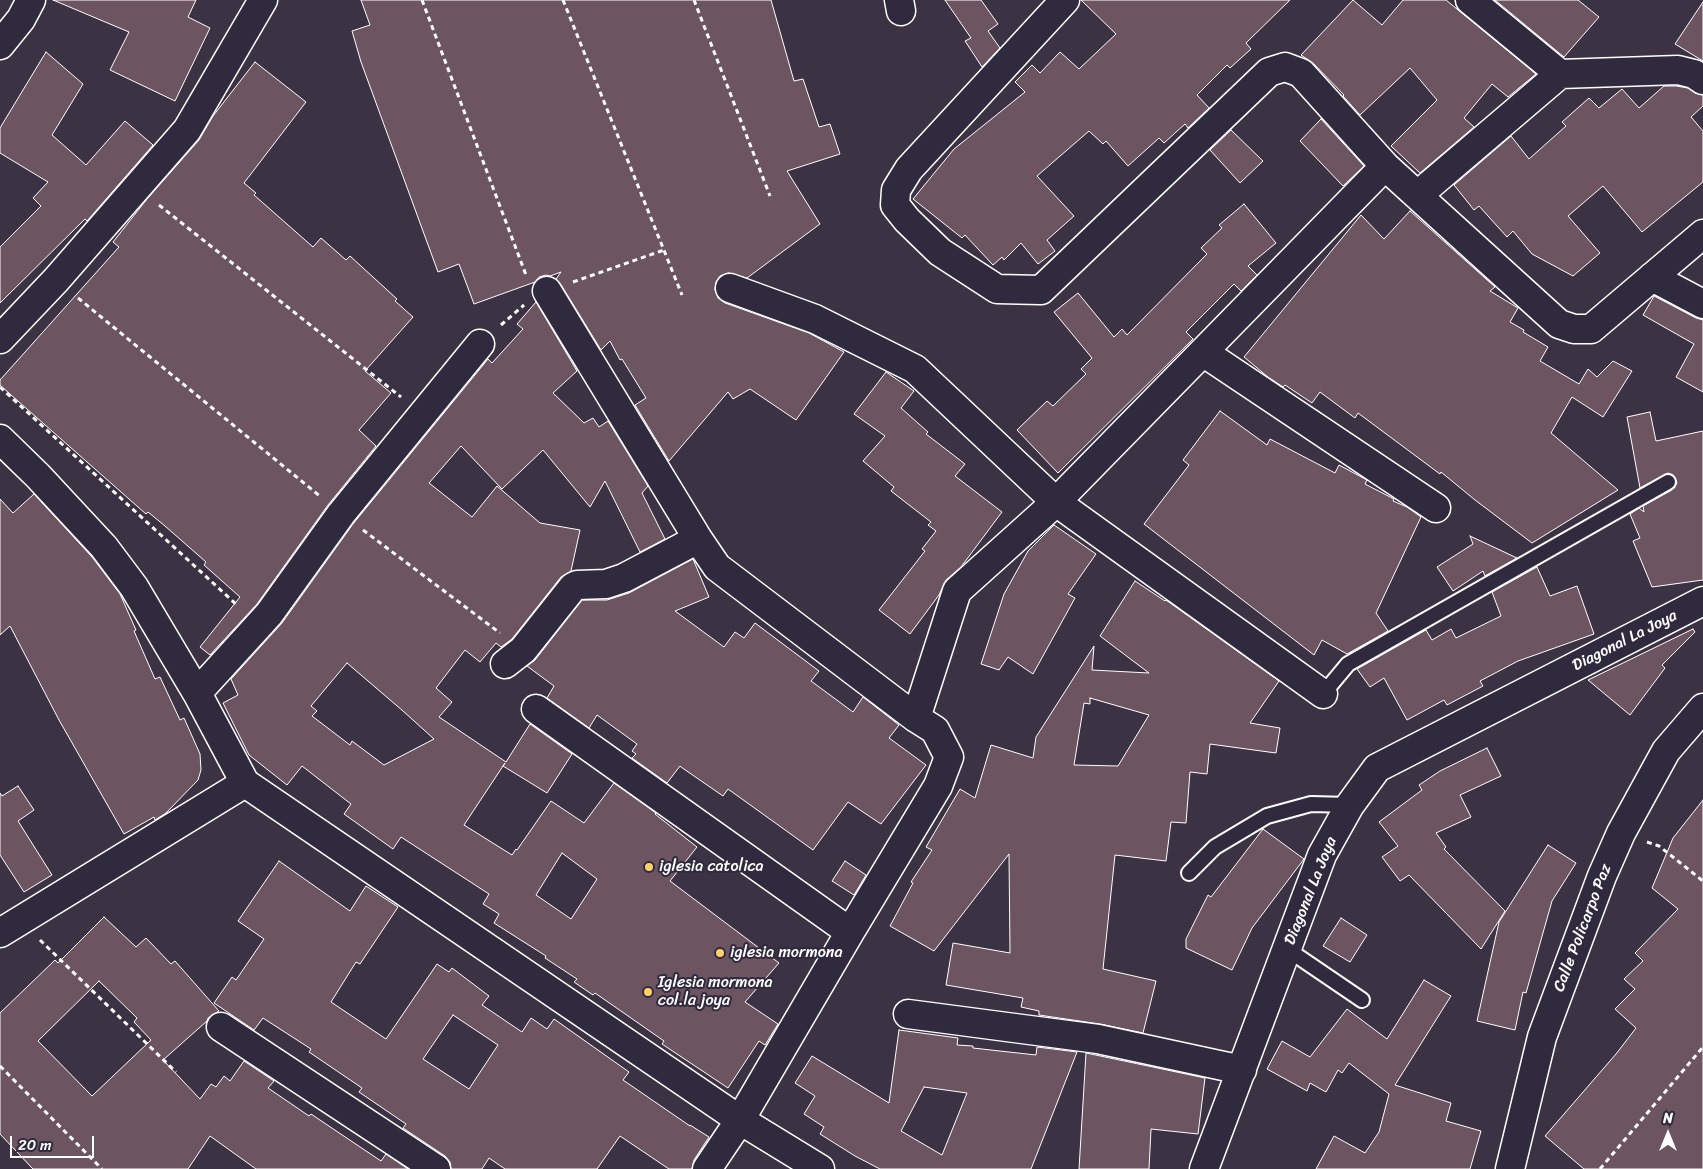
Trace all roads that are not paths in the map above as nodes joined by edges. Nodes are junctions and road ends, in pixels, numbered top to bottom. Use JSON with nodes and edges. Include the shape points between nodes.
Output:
{"nodes":[{"id":1,"x":31,"y":0,"type":"edge"},
{"id":2,"x":263,"y":0,"type":"edge"},
{"id":3,"x":1065,"y":0,"type":"edge"},
{"id":4,"x":1470,"y":0,"type":"edge"},
{"id":5,"x":0,"y":45,"type":"edge"},
{"id":6,"x":1560,"y":74,"type":"junction"},
{"id":7,"x":1703,"y":80,"type":"edge"},
{"id":8,"x":1386,"y":166,"type":"junction"},
{"id":9,"x":1418,"y":195,"type":"junction"},
{"id":10,"x":1703,"y":234,"type":"edge"},
{"id":11,"x":1652,"y":277,"type":"junction"},
{"id":12,"x":537,"y":285,"type":"road end"},
{"id":13,"x":730,"y":288,"type":"dead end"},
{"id":14,"x":1703,"y":304,"type":"edge"},
{"id":15,"x":0,"y":339,"type":"edge"},
{"id":16,"x":480,"y":344,"type":"dead end"},
{"id":17,"x":1203,"y":352,"type":"junction"},
{"id":18,"x":0,"y":439,"type":"edge"},
{"id":19,"x":1668,"y":482,"type":"dead end"},
{"id":20,"x":1056,"y":502,"type":"junction"},
{"id":21,"x":1436,"y":508,"type":"dead end"},
{"id":22,"x":698,"y":539,"type":"junction"},
{"id":23,"x":1703,"y":601,"type":"edge"},
{"id":24,"x":514,"y":657,"type":"road end"},
{"id":25,"x":197,"y":693,"type":"junction"},
{"id":26,"x":1323,"y":694,"type":"joint"},
{"id":27,"x":1703,"y":708,"type":"edge"},
{"id":28,"x":536,"y":709,"type":"dead end"},
{"id":29,"x":916,"y":718,"type":"junction"},
{"id":30,"x":244,"y":783,"type":"junction"},
{"id":31,"x":1350,"y":805,"type":"junction"},
{"id":32,"x":1189,"y":873,"type":"dead end"},
{"id":33,"x":10,"y":927,"type":"edge"},
{"id":34,"x":850,"y":932,"type":"junction"},
{"id":35,"x":1287,"y":949,"type":"junction"},
{"id":36,"x":1362,"y":1000,"type":"dead end"},
{"id":37,"x":908,"y":1014,"type":"dead end"},
{"id":38,"x":221,"y":1027,"type":"dead end"},
{"id":39,"x":1242,"y":1070,"type":"junction"},
{"id":40,"x":740,"y":1120,"type":"junction"},
{"id":41,"x":436,"y":1169,"type":"edge"},
{"id":42,"x":707,"y":1169,"type":"edge"},
{"id":43,"x":820,"y":1169,"type":"edge"},
{"id":44,"x":1204,"y":1169,"type":"edge"},
{"id":45,"x":1510,"y":1169,"type":"edge"}],
"edges":[{"from":1,"to":5,"type":"street","via":[[21,19]]},
{"from":2,"to":15,"type":"street","via":[[187,130]]},
{"from":3,"to":8,"type":"street","via":[[909,169],[896,190],[895,205],[907,220],[940,252],[997,289],[1041,290],[1269,72],[1285,67],[1301,73]]},
{"from":4,"to":6,"type":"street"},
{"from":6,"to":7,"type":"street","via":[[1678,70]]},
{"from":6,"to":9,"type":"street"},
{"from":8,"to":9,"type":"street"},
{"from":8,"to":17,"type":"street"},
{"from":9,"to":11,"type":"street","via":[[1559,324],[1574,329],[1591,328]]},
{"from":10,"to":11,"type":"street"},
{"from":11,"to":14,"type":"street"},
{"from":12,"to":22,"type":"street"},
{"from":13,"to":20,"type":"street","via":[[815,319],[915,369]]},
{"from":16,"to":25,"type":"street","via":[[341,514],[269,614]]},
{"from":17,"to":20,"type":"street"},
{"from":17,"to":21,"type":"street"},
{"from":18,"to":25,"type":"street","via":[[104,547],[134,587]]},
{"from":19,"to":26,"type":"lane","via":[[1348,664]]},
{"from":20,"to":26,"type":"street"},
{"from":20,"to":29,"type":"street","via":[[958,591]]},
{"from":22,"to":24,"type":"street","via":[[624,578],[606,584],[573,587]]},
{"from":22,"to":29,"type":"street","via":[[717,567]]},
{"from":23,"to":31,"type":"street","name":"Diagonal La Joya","via":[[1377,768]]},
{"from":25,"to":30,"type":"street"},
{"from":27,"to":45,"type":"street","name":"Calle Policarpo Paz","via":[[1666,751],[1621,833],[1602,876],[1542,1038]]},
{"from":28,"to":34,"type":"street"},
{"from":29,"to":34,"type":"street","via":[[935,730],[949,757],[938,786]]},
{"from":30,"to":33,"type":"street"},
{"from":30,"to":40,"type":"street"},
{"from":31,"to":32,"type":"lane","via":[[1311,804],[1267,816],[1215,847]]},
{"from":31,"to":35,"type":"street","name":"Diagonal La Joya","via":[[1322,855]]},
{"from":34,"to":40,"type":"street"},
{"from":35,"to":36,"type":"lane"},
{"from":35,"to":39,"type":"street","name":"Diagonal La Joya"},
{"from":37,"to":39,"type":"street","via":[[1098,1039]]},
{"from":38,"to":41,"type":"street"},
{"from":39,"to":44,"type":"street","name":"Diagonal La Joya"},
{"from":40,"to":42,"type":"street"},
{"from":40,"to":43,"type":"street"}]}
